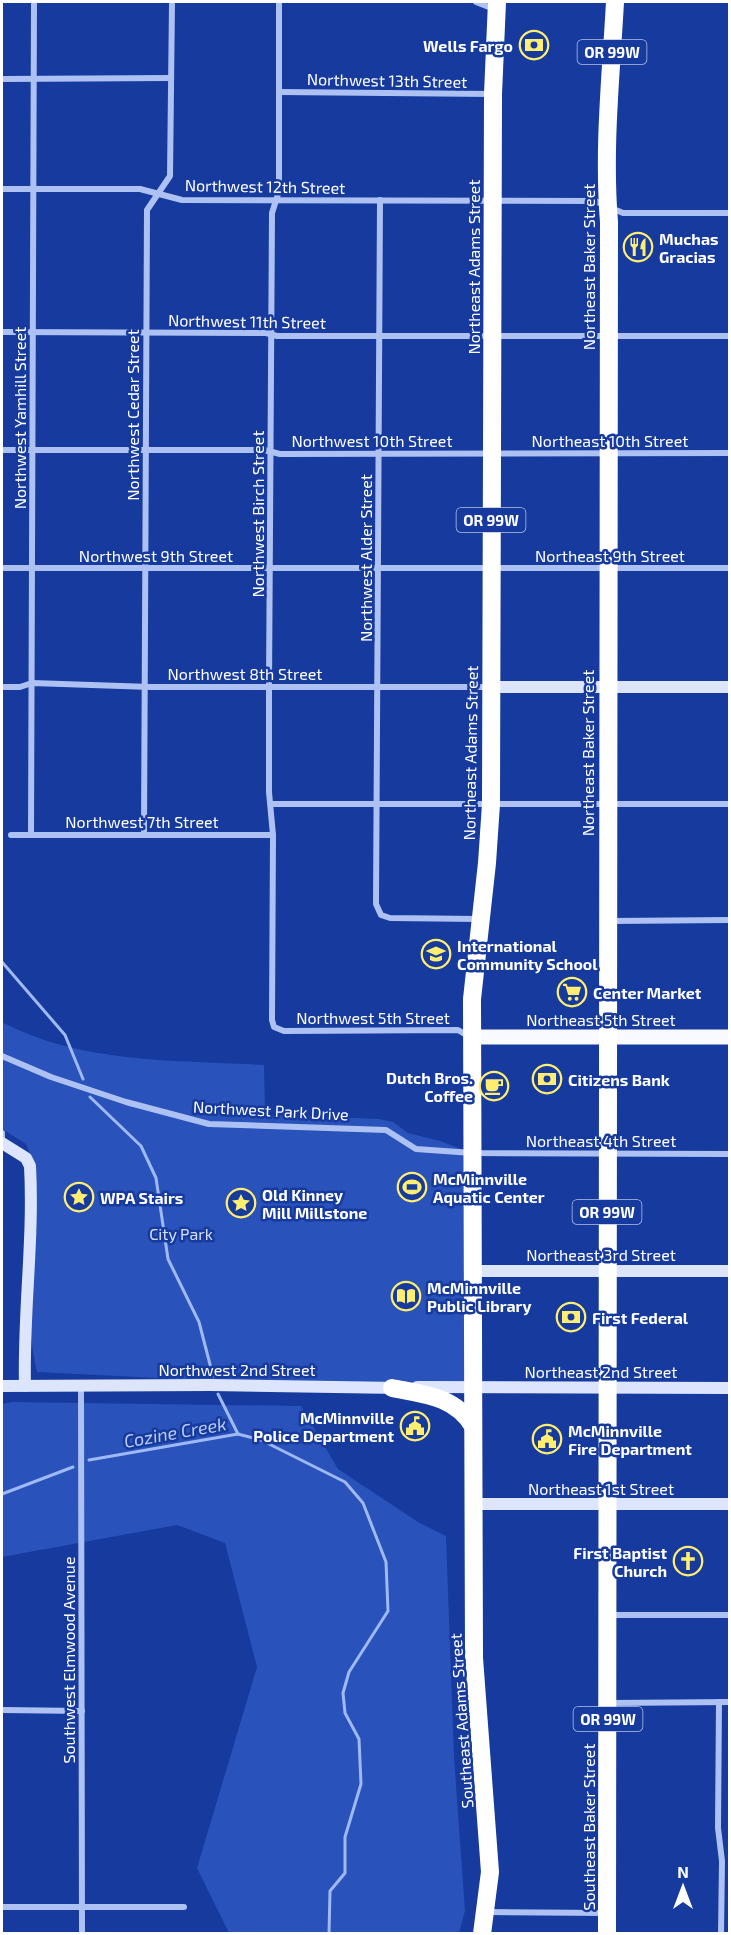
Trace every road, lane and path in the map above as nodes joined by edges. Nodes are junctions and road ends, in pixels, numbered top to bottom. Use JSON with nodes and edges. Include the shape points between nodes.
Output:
{"nodes":[{"id":1,"x":34,"y":2,"type":"edge"},
{"id":2,"x":172,"y":2,"type":"edge"},
{"id":3,"x":279,"y":2,"type":"edge"},
{"id":4,"x":476,"y":2,"type":"edge"},
{"id":5,"x":604,"y":2,"type":"edge"},
{"id":6,"x":615,"y":2,"type":"edge"},
{"id":7,"x":496,"y":5,"type":"edge"},
{"id":8,"x":171,"y":78,"type":"junction"},
{"id":9,"x":2,"y":79,"type":"edge"},
{"id":10,"x":34,"y":79,"type":"junction"},
{"id":11,"x":280,"y":92,"type":"junction"},
{"id":12,"x":493,"y":94,"type":"junction"},
{"id":13,"x":609,"y":102,"type":"junction"},
{"id":14,"x":2,"y":189,"type":"edge"},
{"id":15,"x":34,"y":189,"type":"junction"},
{"id":16,"x":159,"y":193,"type":"junction"},
{"id":17,"x":276,"y":200,"type":"junction"},
{"id":18,"x":380,"y":200,"type":"junction"},
{"id":19,"x":493,"y":201,"type":"junction"},
{"id":20,"x":608,"y":206,"type":"junction"},
{"id":21,"x":729,"y":213,"type":"edge"},
{"id":22,"x":2,"y":332,"type":"edge"},
{"id":23,"x":33,"y":332,"type":"junction"},
{"id":24,"x":145,"y":333,"type":"junction"},
{"id":25,"x":272,"y":334,"type":"junction"},
{"id":26,"x":380,"y":336,"type":"junction"},
{"id":27,"x":492,"y":336,"type":"junction"},
{"id":28,"x":607,"y":336,"type":"junction"},
{"id":29,"x":729,"y":336,"type":"edge"},
{"id":30,"x":2,"y":450,"type":"edge"},
{"id":31,"x":33,"y":450,"type":"junction"},
{"id":32,"x":146,"y":450,"type":"junction"},
{"id":33,"x":271,"y":452,"type":"junction"},
{"id":34,"x":491,"y":453,"type":"junction"},
{"id":35,"x":607,"y":453,"type":"junction"},
{"id":36,"x":729,"y":453,"type":"edge"},
{"id":37,"x":379,"y":454,"type":"junction"},
{"id":38,"x":2,"y":568,"type":"edge"},
{"id":39,"x":32,"y":568,"type":"junction"},
{"id":40,"x":144,"y":568,"type":"junction"},
{"id":41,"x":270,"y":568,"type":"junction"},
{"id":42,"x":379,"y":568,"type":"junction"},
{"id":43,"x":491,"y":568,"type":"junction"},
{"id":44,"x":607,"y":568,"type":"junction"},
{"id":45,"x":729,"y":568,"type":"edge"},
{"id":46,"x":32,"y":682,"type":"junction"},
{"id":47,"x":144,"y":685,"type":"junction"},
{"id":48,"x":378,"y":686,"type":"junction"},
{"id":49,"x":2,"y":687,"type":"edge"},
{"id":50,"x":270,"y":687,"type":"junction"},
{"id":51,"x":490,"y":687,"type":"junction"},
{"id":52,"x":607,"y":687,"type":"junction"},
{"id":53,"x":729,"y":687,"type":"edge"},
{"id":54,"x":271,"y":804,"type":"junction"},
{"id":55,"x":377,"y":804,"type":"junction"},
{"id":56,"x":490,"y":804,"type":"junction"},
{"id":57,"x":606,"y":804,"type":"junction"},
{"id":58,"x":729,"y":804,"type":"edge"},
{"id":59,"x":11,"y":835,"type":"dead end"},
{"id":60,"x":31,"y":835,"type":"junction"},
{"id":61,"x":144,"y":835,"type":"junction"},
{"id":62,"x":273,"y":835,"type":"junction"},
{"id":63,"x":481,"y":919,"type":"junction"},
{"id":64,"x":729,"y":920,"type":"edge"},
{"id":65,"x":607,"y":921,"type":"junction"},
{"id":66,"x":274,"y":1027,"type":"joint"},
{"id":67,"x":472,"y":1037,"type":"junction"},
{"id":68,"x":606,"y":1037,"type":"junction"},
{"id":69,"x":729,"y":1037,"type":"edge"},
{"id":70,"x":2,"y":1056,"type":"edge"},
{"id":71,"x":2,"y":1133,"type":"edge"},
{"id":72,"x":2,"y":1141,"type":"edge"},
{"id":73,"x":472,"y":1154,"type":"junction"},
{"id":74,"x":607,"y":1154,"type":"junction"},
{"id":75,"x":729,"y":1154,"type":"edge"},
{"id":76,"x":472,"y":1271,"type":"junction"},
{"id":77,"x":607,"y":1271,"type":"junction"},
{"id":78,"x":729,"y":1271,"type":"edge"},
{"id":79,"x":2,"y":1386,"type":"edge"},
{"id":80,"x":25,"y":1386,"type":"junction"},
{"id":81,"x":81,"y":1386,"type":"junction"},
{"id":82,"x":473,"y":1387,"type":"junction"},
{"id":83,"x":392,"y":1388,"type":"junction"},
{"id":84,"x":607,"y":1388,"type":"junction"},
{"id":85,"x":729,"y":1388,"type":"edge"},
{"id":86,"x":473,"y":1426,"type":"junction"},
{"id":87,"x":473,"y":1504,"type":"junction"},
{"id":88,"x":607,"y":1504,"type":"junction"},
{"id":89,"x":729,"y":1504,"type":"edge"},
{"id":90,"x":608,"y":1615,"type":"junction"},
{"id":91,"x":729,"y":1615,"type":"edge"},
{"id":92,"x":719,"y":1702,"type":"junction"},
{"id":93,"x":729,"y":1702,"type":"edge"},
{"id":94,"x":608,"y":1703,"type":"junction"},
{"id":95,"x":2,"y":1710,"type":"edge"},
{"id":96,"x":82,"y":1711,"type":"junction"},
{"id":97,"x":2,"y":1907,"type":"edge"},
{"id":98,"x":82,"y":1907,"type":"junction"},
{"id":99,"x":184,"y":1907,"type":"dead end"},
{"id":100,"x":486,"y":1912,"type":"junction"},
{"id":101,"x":607,"y":1913,"type":"junction"},
{"id":102,"x":82,"y":1934,"type":"edge"},
{"id":103,"x":482,"y":1934,"type":"edge"},
{"id":104,"x":607,"y":1934,"type":"edge"},
{"id":105,"x":721,"y":1934,"type":"edge"}],
"edges":[{"from":1,"to":10,"type":"street","name":"Northwest Yamhill Street"},
{"from":2,"to":8,"type":"street","name":"Northwest Cedar Street"},
{"from":3,"to":11,"type":"street","name":"Northwest Birch Street"},
{"from":4,"to":7,"type":"street"},
{"from":5,"to":13,"type":"highway"},
{"from":6,"to":13,"type":"highway","name":"Northeast Baker Street","number":"OR 99W"},
{"from":7,"to":12,"type":"highway","name":"Northeast Adams Street","number":"OR 99W"},
{"from":8,"to":10,"type":"street"},
{"from":8,"to":16,"type":"street","name":"Northwest Cedar Street","via":[[170,176]]},
{"from":9,"to":10,"type":"street"},
{"from":10,"to":15,"type":"street","name":"Northwest Yamhill Street"},
{"from":11,"to":12,"type":"street","name":"Northwest 13th Street"},
{"from":11,"to":17,"type":"street","name":"Northwest Birch Street"},
{"from":12,"to":19,"type":"highway","name":"Northeast Adams Street","number":"OR 99W"},
{"from":13,"to":20,"type":"highway","name":"Northeast Baker Street","number":"OR 99W"},
{"from":14,"to":15,"type":"street","name":"Northwest 12th Street"},
{"from":15,"to":16,"type":"street","name":"Northwest 12th Street","via":[[140,189]]},
{"from":15,"to":23,"type":"street","name":"Northwest Yamhill Street"},
{"from":16,"to":17,"type":"street","name":"Northwest 12th Street","via":[[182,200]]},
{"from":16,"to":24,"type":"street","name":"Northwest Cedar Street","via":[[147,210]]},
{"from":17,"to":18,"type":"street","name":"Northwest 12th Street"},
{"from":17,"to":25,"type":"street","name":"Northwest Birch Street","via":[[272,213]]},
{"from":18,"to":19,"type":"street","name":"Northwest 12th Street"},
{"from":18,"to":26,"type":"street","name":"Northwest Alder Street"},
{"from":19,"to":20,"type":"street","name":"Northwest 12th Street","via":[[595,201]]},
{"from":19,"to":27,"type":"highway","name":"Northeast Adams Street","number":"OR 99W"},
{"from":20,"to":21,"type":"street","name":"Northwest 12th Street","via":[[623,213]]},
{"from":20,"to":28,"type":"highway","name":"Northeast Baker Street","number":"OR 99W"},
{"from":22,"to":23,"type":"street","name":"Northwest 11th Street"},
{"from":23,"to":24,"type":"street","name":"Northwest 11th Street"},
{"from":23,"to":31,"type":"street","name":"Northwest Yamhill Street"},
{"from":24,"to":25,"type":"street","name":"Northwest 11th Street"},
{"from":24,"to":32,"type":"street","name":"Northwest Cedar Street"},
{"from":25,"to":26,"type":"street","name":"Northwest 11th Street"},
{"from":25,"to":33,"type":"street","name":"Northwest Birch Street"},
{"from":26,"to":27,"type":"street","name":"Northwest 11th Street"},
{"from":26,"to":37,"type":"street","name":"Northwest Alder Street"},
{"from":27,"to":28,"type":"street","name":"Northwest 11th Street"},
{"from":27,"to":34,"type":"highway","name":"Northeast Adams Street","number":"OR 99W"},
{"from":28,"to":29,"type":"street","name":"Northwest 11th Street"},
{"from":28,"to":35,"type":"highway","name":"Northeast Baker Street","number":"OR 99W"},
{"from":30,"to":31,"type":"street","name":"Northwest 10th Street"},
{"from":31,"to":32,"type":"street","name":"Northwest 10th Street"},
{"from":31,"to":39,"type":"street","name":"Northwest Yamhill Street"},
{"from":32,"to":33,"type":"street","name":"Northwest 10th Street"},
{"from":32,"to":40,"type":"street","name":"Northwest Cedar Street"},
{"from":33,"to":37,"type":"street","name":"Northwest 10th Street"},
{"from":33,"to":41,"type":"street","name":"Northwest Birch Street"},
{"from":34,"to":35,"type":"street","name":"Northeast 10th Street"},
{"from":34,"to":37,"type":"street","name":"Northwest 10th Street"},
{"from":34,"to":43,"type":"highway","name":"Northeast Adams Street","number":"OR 99W"},
{"from":35,"to":36,"type":"street","name":"Northeast 10th Street"},
{"from":35,"to":44,"type":"highway","name":"Northeast Baker Street","number":"OR 99W"},
{"from":37,"to":42,"type":"street","name":"Northwest Alder Street"},
{"from":38,"to":39,"type":"street","name":"Northwest 9th Street"},
{"from":39,"to":40,"type":"street","name":"Northwest 9th Street"},
{"from":39,"to":46,"type":"street","name":"Northwest Yamhill Street"},
{"from":40,"to":41,"type":"street","name":"Northwest 9th Street"},
{"from":40,"to":47,"type":"street","name":"Northwest Cedar Street"},
{"from":41,"to":42,"type":"street","name":"Northwest 9th Street"},
{"from":41,"to":50,"type":"street","name":"Northwest Birch Street"},
{"from":42,"to":43,"type":"street","name":"Northwest 9th Street"},
{"from":42,"to":48,"type":"street","name":"Northwest Alder Street"},
{"from":43,"to":44,"type":"street","name":"Northeast 9th Street"},
{"from":43,"to":51,"type":"highway","name":"Northeast Adams Street","number":"OR 99W"},
{"from":44,"to":45,"type":"street","name":"Northeast 9th Street"},
{"from":44,"to":52,"type":"highway","name":"Northeast Baker Street","number":"OR 99W"},
{"from":46,"to":47,"type":"street","name":"Northwest 8th Street"},
{"from":46,"to":49,"type":"street","name":"Northwest 8th Street","via":[[21,687]]},
{"from":46,"to":60,"type":"street","name":"Northwest Yamhill Street"},
{"from":47,"to":50,"type":"street","name":"Northwest 8th Street"},
{"from":47,"to":61,"type":"street","name":"Northwest Cedar Street"},
{"from":48,"to":50,"type":"street","name":"Northwest 8th Street"},
{"from":48,"to":51,"type":"street","name":"Northwest 8th Street"},
{"from":48,"to":55,"type":"street","name":"Northwest Alder Street"},
{"from":50,"to":54,"type":"street","name":"Northwest Birch Street"},
{"from":51,"to":52,"type":"street"},
{"from":51,"to":56,"type":"highway","name":"Northeast Adams Street","number":"OR 99W"},
{"from":52,"to":53,"type":"street"},
{"from":52,"to":57,"type":"highway","name":"Northeast Baker Street","number":"OR 99W"},
{"from":54,"to":55,"type":"street"},
{"from":54,"to":62,"type":"street","name":"Northwest Birch Street"},
{"from":55,"to":56,"type":"street"},
{"from":55,"to":63,"type":"street","name":"Northwest Alder Street","via":[[376,904],[381,915]]},
{"from":56,"to":57,"type":"street"},
{"from":56,"to":63,"type":"highway","name":"Northeast Adams Street","number":"OR 99W"},
{"from":57,"to":58,"type":"street"},
{"from":57,"to":65,"type":"highway","name":"Northeast Baker Street","number":"OR 99W"},
{"from":59,"to":60,"type":"street","name":"Northwest 7th Street"},
{"from":60,"to":61,"type":"street","name":"Northwest 7th Street"},
{"from":61,"to":62,"type":"street","name":"Northwest 7th Street"},
{"from":62,"to":66,"type":"street","name":"Northwest Birch Street"},
{"from":63,"to":67,"type":"highway","name":"Northeast Adams Street","number":"OR 99W","via":[[474,966]]},
{"from":64,"to":65,"type":"street"},
{"from":65,"to":68,"type":"highway","name":"Northeast Baker Street","number":"OR 99W"},
{"from":66,"to":67,"type":"street","name":"Northwest 5th Street","via":[[458,1030]]},
{"from":67,"to":68,"type":"main road","name":"Northeast 5th Street"},
{"from":67,"to":73,"type":"highway","name":"Northeast Adams Street","number":"OR 99W"},
{"from":68,"to":69,"type":"main road","name":"Northeast 5th Street"},
{"from":68,"to":74,"type":"highway","name":"Northeast Baker Street","number":"OR 99W"},
{"from":70,"to":73,"type":"street","name":"Northwest Park Drive","via":[[51,1077],[209,1124],[386,1130],[416,1149]]},
{"from":71,"to":72,"type":"street"},
{"from":72,"to":80,"type":"street","via":[[26,1158],[31,1183]]},
{"from":73,"to":74,"type":"street","name":"Northeast 4th Street"},
{"from":73,"to":76,"type":"highway","name":"Northeast Adams Street","number":"OR 99W"},
{"from":74,"to":75,"type":"street","name":"Northeast 4th Street"},
{"from":74,"to":77,"type":"highway","name":"Northeast Baker Street","number":"OR 99W"},
{"from":76,"to":77,"type":"street","name":"Northeast 3rd Street"},
{"from":76,"to":82,"type":"highway","name":"Northeast Adams Street","number":"OR 99W"},
{"from":77,"to":78,"type":"street","name":"Northeast 3rd Street"},
{"from":77,"to":84,"type":"highway","name":"Northeast Baker Street","number":"OR 99W"},
{"from":79,"to":80,"type":"street","name":"Northwest 2nd Street"},
{"from":80,"to":81,"type":"street","name":"Northwest 2nd Street"},
{"from":81,"to":83,"type":"street","name":"Northwest 2nd Street"},
{"from":81,"to":96,"type":"street","name":"Southwest Elmwood Avenue"},
{"from":82,"to":83,"type":"street","name":"Northwest 2nd Street"},
{"from":82,"to":84,"type":"street","name":"Northeast 2nd Street"},
{"from":82,"to":86,"type":"highway","name":"Northeast Adams Street","number":"OR 99W"},
{"from":83,"to":86,"type":"highway","via":[[453,1403]]},
{"from":84,"to":85,"type":"street","name":"Northeast 2nd Street"},
{"from":84,"to":88,"type":"highway","name":"Northeast Baker Street","number":"OR 99W"},
{"from":86,"to":87,"type":"highway","name":"Northeast Adams Street","number":"OR 99W"},
{"from":87,"to":88,"type":"street","name":"Northeast 1st Street"},
{"from":87,"to":100,"type":"highway","name":"Southeast Adams Street","number":"OR 99W","via":[[474,1658],[489,1836]]},
{"from":88,"to":89,"type":"street","name":"Northeast 1st Street"},
{"from":88,"to":90,"type":"highway","name":"Southeast Baker Street","number":"OR 99W"},
{"from":90,"to":91,"type":"street"},
{"from":90,"to":94,"type":"highway","name":"Southeast Baker Street","number":"OR 99W"},
{"from":92,"to":93,"type":"street"},
{"from":92,"to":94,"type":"street"},
{"from":92,"to":105,"type":"street"},
{"from":94,"to":101,"type":"highway","name":"Southeast Baker Street","number":"OR 99W"},
{"from":95,"to":96,"type":"street"},
{"from":96,"to":98,"type":"street","name":"Southwest Elmwood Avenue"},
{"from":97,"to":98,"type":"street"},
{"from":98,"to":99,"type":"street"},
{"from":98,"to":102,"type":"street","name":"Southwest Elmwood Avenue"},
{"from":100,"to":101,"type":"street"},
{"from":100,"to":103,"type":"highway","name":"Southeast Adams Street","number":"OR 99W"},
{"from":101,"to":104,"type":"highway","name":"Southeast Baker Street","number":"OR 99W"}]}
